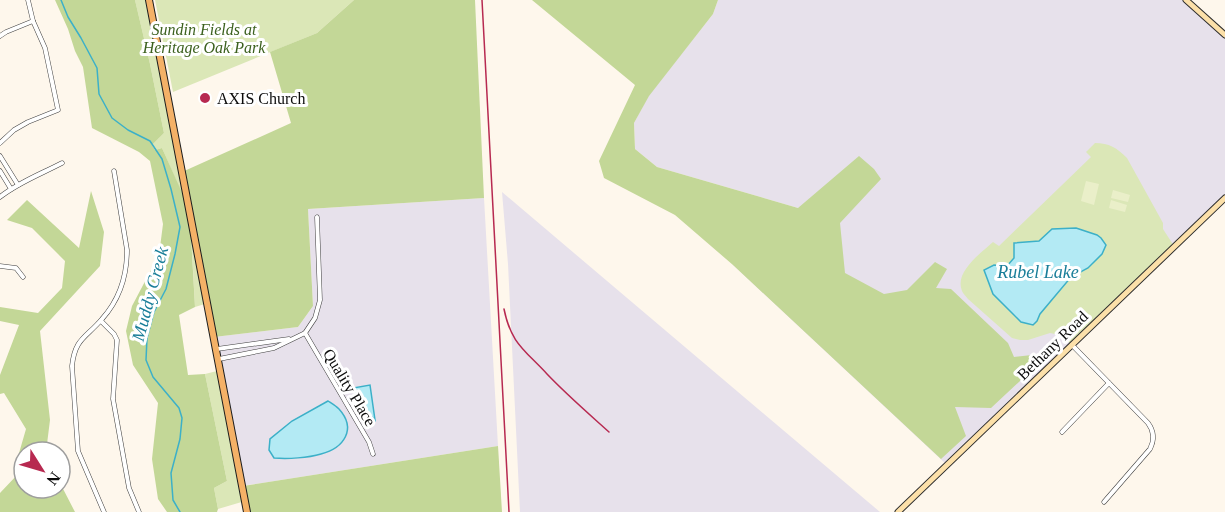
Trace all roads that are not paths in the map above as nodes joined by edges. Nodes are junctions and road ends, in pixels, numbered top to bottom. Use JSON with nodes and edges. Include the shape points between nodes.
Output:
{"nodes":[{"id":1,"x":28,"y":0,"type":"edge"},
{"id":2,"x":149,"y":0,"type":"edge"},
{"id":3,"x":1186,"y":0,"type":"edge"},
{"id":4,"x":33,"y":21,"type":"junction"},
{"id":5,"x":1225,"y":34,"type":"edge"},
{"id":6,"x":0,"y":36,"type":"edge"},
{"id":7,"x":0,"y":143,"type":"edge"},
{"id":8,"x":0,"y":156,"type":"edge"},
{"id":9,"x":62,"y":163,"type":"dead end"},
{"id":10,"x":0,"y":171,"type":"edge"},
{"id":11,"x":114,"y":171,"type":"dead end"},
{"id":12,"x":18,"y":185,"type":"junction"},
{"id":13,"x":11,"y":189,"type":"junction"},
{"id":14,"x":0,"y":197,"type":"edge"},
{"id":15,"x":1225,"y":198,"type":"edge"},
{"id":16,"x":317,"y":217,"type":"dead end"},
{"id":17,"x":0,"y":266,"type":"edge"},
{"id":18,"x":23,"y":277,"type":"dead end"},
{"id":19,"x":101,"y":321,"type":"junction"},
{"id":20,"x":304,"y":333,"type":"junction"},
{"id":21,"x":293,"y":339,"type":"junction"},
{"id":22,"x":1072,"y":345,"type":"junction"},
{"id":23,"x":217,"y":348,"type":"junction"},
{"id":24,"x":219,"y":359,"type":"junction"},
{"id":25,"x":1109,"y":383,"type":"junction"},
{"id":26,"x":1062,"y":432,"type":"dead end"},
{"id":27,"x":373,"y":454,"type":"dead end"},
{"id":28,"x":1104,"y":502,"type":"dead end"},
{"id":29,"x":104,"y":512,"type":"edge"},
{"id":30,"x":139,"y":512,"type":"edge"},
{"id":31,"x":248,"y":512,"type":"edge"},
{"id":32,"x":898,"y":512,"type":"edge"}],
"edges":[{"from":1,"to":4,"type":"street"},
{"from":2,"to":23,"type":"main road"},
{"from":3,"to":5,"type":"main road"},
{"from":4,"to":6,"type":"street"},
{"from":4,"to":7,"type":"street","via":[[45,48],[58,110],[21,126]]},
{"from":8,"to":12,"type":"street"},
{"from":9,"to":12,"type":"street"},
{"from":10,"to":13,"type":"street"},
{"from":11,"to":19,"type":"street","via":[[127,261],[124,283]]},
{"from":12,"to":13,"type":"street"},
{"from":13,"to":14,"type":"street"},
{"from":15,"to":22,"type":"main road","name":"Bethany Road"},
{"from":16,"to":20,"type":"street","via":[[320,300],[315,318]]},
{"from":17,"to":18,"type":"street","via":[[15,268]]},
{"from":19,"to":29,"type":"street","via":[[80,341],[72,366],[78,451]]},
{"from":19,"to":30,"type":"street","via":[[117,340],[113,399],[129,488]]},
{"from":20,"to":21,"type":"street"},
{"from":20,"to":27,"type":"street","name":"Quality Place"},
{"from":21,"to":23,"type":"street"},
{"from":21,"to":24,"type":"street","via":[[274,348]]},
{"from":22,"to":25,"type":"street"},
{"from":22,"to":32,"type":"main road","name":"Bethany Road"},
{"from":23,"to":24,"type":"main road"},
{"from":24,"to":31,"type":"main road"},
{"from":25,"to":26,"type":"street"},
{"from":25,"to":28,"type":"street","via":[[1148,423],[1154,439],[1147,453]]}]}
